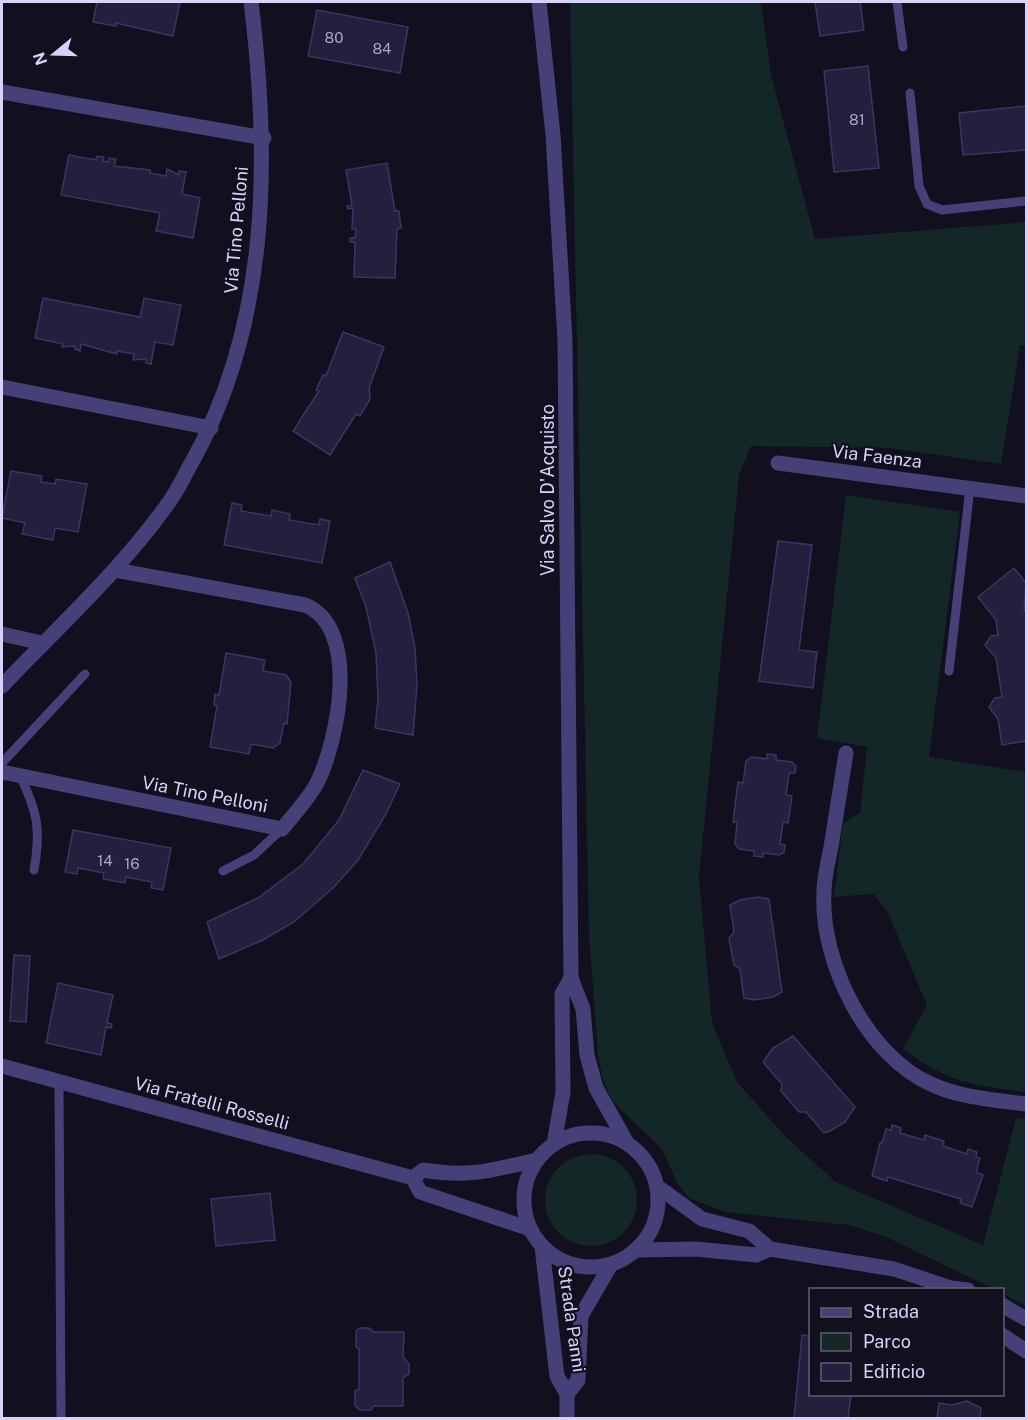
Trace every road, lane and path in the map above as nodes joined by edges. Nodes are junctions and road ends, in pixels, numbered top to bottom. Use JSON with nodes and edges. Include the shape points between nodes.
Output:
{"nodes":[{"id":1,"x":251,"y":2,"type":"edge"},
{"id":2,"x":539,"y":2,"type":"edge"},
{"id":3,"x":897,"y":2,"type":"edge"},
{"id":4,"x":903,"y":47,"type":"dead end"},
{"id":5,"x":2,"y":92,"type":"edge"},
{"id":6,"x":910,"y":93,"type":"dead end"},
{"id":7,"x":264,"y":138,"type":"junction"},
{"id":8,"x":1026,"y":201,"type":"edge"},
{"id":9,"x":2,"y":387,"type":"edge"},
{"id":10,"x":211,"y":428,"type":"junction"},
{"id":11,"x":778,"y":463,"type":"dead end"},
{"id":12,"x":970,"y":488,"type":"junction"},
{"id":13,"x":1026,"y":496,"type":"edge"},
{"id":14,"x":115,"y":570,"type":"junction"},
{"id":15,"x":2,"y":634,"type":"edge"},
{"id":16,"x":42,"y":643,"type":"junction"},
{"id":17,"x":948,"y":671,"type":"dead end"},
{"id":18,"x":85,"y":674,"type":"dead end"},
{"id":19,"x":2,"y":686,"type":"edge"},
{"id":20,"x":846,"y":753,"type":"dead end"},
{"id":21,"x":2,"y":763,"type":"edge"},
{"id":22,"x":2,"y":772,"type":"edge"},
{"id":23,"x":20,"y":776,"type":"junction"},
{"id":24,"x":282,"y":829,"type":"junction"},
{"id":25,"x":34,"y":870,"type":"dead end"},
{"id":26,"x":223,"y":871,"type":"dead end"},
{"id":27,"x":571,"y":978,"type":"junction"},
{"id":28,"x":2,"y":1066,"type":"edge"},
{"id":29,"x":59,"y":1084,"type":"junction"},
{"id":30,"x":1026,"y":1104,"type":"edge"},
{"id":31,"x":627,"y":1143,"type":"junction"},
{"id":32,"x":554,"y":1144,"type":"junction"},
{"id":33,"x":537,"y":1160,"type":"junction"},
{"id":34,"x":413,"y":1178,"type":"junction"},
{"id":35,"x":658,"y":1187,"type":"junction"},
{"id":36,"x":530,"y":1229,"type":"junction"},
{"id":37,"x":542,"y":1247,"type":"junction"},
{"id":38,"x":770,"y":1249,"type":"junction"},
{"id":39,"x":637,"y":1250,"type":"junction"},
{"id":40,"x":610,"y":1266,"type":"junction"},
{"id":41,"x":948,"y":1288,"type":"edge"},
{"id":42,"x":1004,"y":1306,"type":"edge"},
{"id":43,"x":1026,"y":1319,"type":"edge"},
{"id":44,"x":1004,"y":1336,"type":"edge"},
{"id":45,"x":1026,"y":1351,"type":"edge"},
{"id":46,"x":567,"y":1394,"type":"junction"},
{"id":47,"x":61,"y":1419,"type":"edge"},
{"id":48,"x":567,"y":1419,"type":"edge"}],
"edges":[{"from":1,"to":7,"type":"street","name":"Via Tino Pelloni"},
{"from":2,"to":27,"type":"street","name":"Via Salvo D'Acquisto","via":[[553,135],[565,340]]},
{"from":3,"to":4,"type":"lane"},
{"from":5,"to":7,"type":"street"},
{"from":6,"to":8,"type":"lane","via":[[919,186],[927,204],[942,210]]},
{"from":7,"to":10,"type":"street","name":"Via Tino Pelloni","via":[[253,288],[237,357]]},
{"from":9,"to":10,"type":"street"},
{"from":10,"to":14,"type":"street","name":"Via Tino Pelloni","via":[[169,504]]},
{"from":11,"to":12,"type":"street","name":"Via Faenza"},
{"from":12,"to":13,"type":"street","name":"Via Faenza"},
{"from":12,"to":17,"type":"lane"},
{"from":14,"to":16,"type":"street","name":"Via Tino Pelloni"},
{"from":14,"to":24,"type":"street","name":"Via Tino Pelloni","via":[[305,605],[326,620],[338,657],[336,721],[317,783]]},
{"from":15,"to":16,"type":"street"},
{"from":16,"to":19,"type":"street","name":"Via Tino Pelloni"},
{"from":18,"to":21,"type":"lane"},
{"from":20,"to":30,"type":"street","via":[[824,892],[826,932],[854,1006],[871,1034],[896,1060],[932,1085],[981,1098]]},
{"from":22,"to":23,"type":"street","name":"Via Tino Pelloni"},
{"from":23,"to":24,"type":"street","name":"Via Tino Pelloni"},
{"from":23,"to":25,"type":"lane","via":[[39,825]]},
{"from":24,"to":26,"type":"lane","via":[[255,855]]},
{"from":27,"to":31,"type":"street","name":"Via Salvo D'Acquisto","via":[[583,1009],[587,1054],[596,1088]]},
{"from":27,"to":32,"type":"street","name":"Via Salvo D'Acquisto","via":[[562,994],[562,1092]]},
{"from":28,"to":29,"type":"street","name":"Via Fratelli Rosselli"},
{"from":29,"to":34,"type":"street","name":"Via Fratelli Rosselli"},
{"from":29,"to":47,"type":"lane"},
{"from":31,"to":32,"type":"street","via":[[591,1132],[572,1135]]},
{"from":31,"to":35,"type":"street","via":[[642,1155]]},
{"from":32,"to":33,"type":"street"},
{"from":33,"to":34,"type":"street","name":"Via Fratelli Rosselli","via":[[482,1173],[455,1175],[423,1170]]},
{"from":33,"to":36,"type":"street","via":[[525,1186]]},
{"from":34,"to":36,"type":"street","name":"Via Fratelli Rosselli","via":[[420,1192]]},
{"from":35,"to":38,"type":"street","via":[[702,1219],[749,1231]]},
{"from":35,"to":39,"type":"street","via":[[658,1210],[651,1232]]},
{"from":36,"to":37,"type":"street"},
{"from":37,"to":40,"type":"street","via":[[562,1261],[585,1268]]},
{"from":37,"to":46,"type":"street","name":"Strada Panni","via":[[557,1376]]},
{"from":38,"to":39,"type":"street","via":[[756,1256],[696,1249]]},
{"from":38,"to":41,"type":"street","via":[[894,1269]]},
{"from":39,"to":40,"type":"street"},
{"from":40,"to":46,"type":"street","name":"Strada Panni","via":[[581,1316],[578,1380]]},
{"from":42,"to":43,"type":"street"},
{"from":44,"to":45,"type":"street"},
{"from":46,"to":48,"type":"street","name":"Strada Panni"}]}
